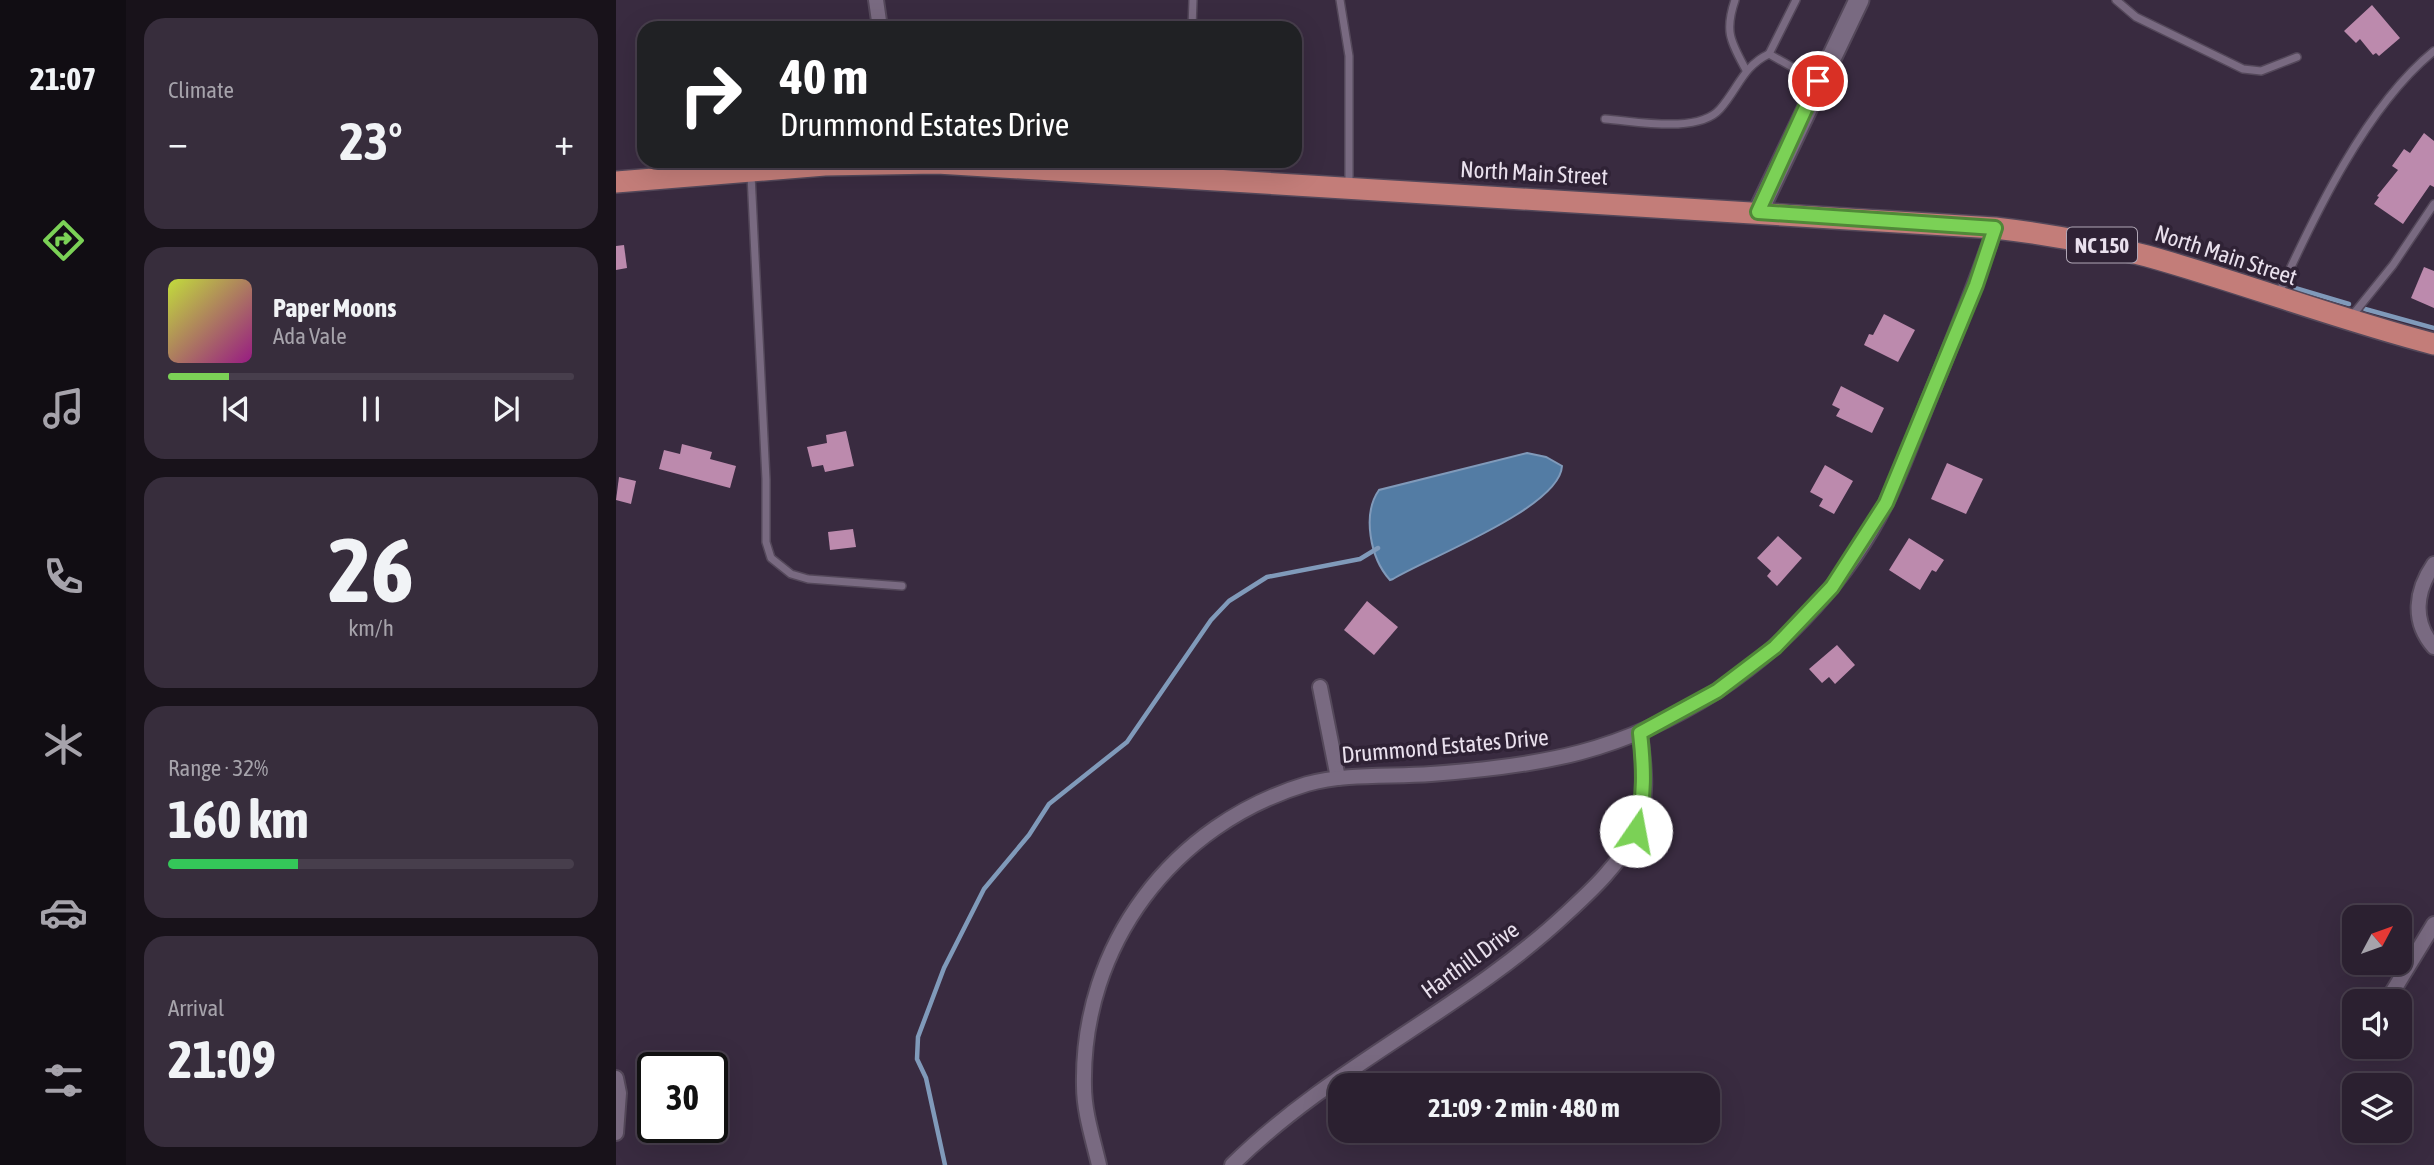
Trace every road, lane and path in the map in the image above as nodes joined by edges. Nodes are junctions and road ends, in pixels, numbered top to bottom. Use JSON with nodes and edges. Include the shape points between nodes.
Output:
{"nodes":[{"id":1,"x":876,"y":0,"type":"edge"},
{"id":2,"x":1193,"y":0,"type":"edge"},
{"id":3,"x":1340,"y":0,"type":"edge"},
{"id":4,"x":1735,"y":0,"type":"edge"},
{"id":5,"x":1796,"y":0,"type":"edge"},
{"id":6,"x":1859,"y":0,"type":"edge"},
{"id":7,"x":2116,"y":0,"type":"edge"},
{"id":8,"x":879,"y":21,"type":"edge"},
{"id":9,"x":1192,"y":21,"type":"edge"},
{"id":10,"x":2434,"y":51,"type":"edge"},
{"id":11,"x":1769,"y":54,"type":"junction"},
{"id":12,"x":2297,"y":57,"type":"dead end"},
{"id":13,"x":1746,"y":70,"type":"junction"},
{"id":14,"x":1818,"y":81,"type":"junction"},
{"id":15,"x":1605,"y":119,"type":"dead end"},
{"id":16,"x":794,"y":168,"type":"edge"},
{"id":17,"x":1152,"y":168,"type":"edge"},
{"id":18,"x":1188,"y":169,"type":"edge"},
{"id":19,"x":750,"y":171,"type":"junction"},
{"id":20,"x":616,"y":182,"type":"edge"},
{"id":21,"x":1349,"y":189,"type":"junction"},
{"id":22,"x":2434,"y":204,"type":"edge"},
{"id":23,"x":1758,"y":212,"type":"junction"},
{"id":24,"x":1995,"y":228,"type":"junction"},
{"id":25,"x":2276,"y":298,"type":"junction"},
{"id":26,"x":2349,"y":320,"type":"junction"},
{"id":27,"x":2434,"y":344,"type":"edge"},
{"id":28,"x":2434,"y":564,"type":"edge"},
{"id":29,"x":902,"y":586,"type":"dead end"},
{"id":30,"x":2434,"y":647,"type":"edge"},
{"id":31,"x":1320,"y":687,"type":"dead end"},
{"id":32,"x":1640,"y":733,"type":"junction"},
{"id":33,"x":1338,"y":778,"type":"junction"},
{"id":34,"x":2434,"y":924,"type":"edge"},
{"id":35,"x":2394,"y":989,"type":"edge"},
{"id":36,"x":616,"y":1078,"type":"edge"},
{"id":37,"x":616,"y":1133,"type":"edge"},
{"id":38,"x":1099,"y":1165,"type":"edge"},
{"id":39,"x":1232,"y":1165,"type":"edge"}],
"edges":[{"from":1,"to":8,"type":"street"},
{"from":2,"to":9,"type":"lane"},
{"from":3,"to":21,"type":"lane","via":[[1349,56]]},
{"from":4,"to":13,"type":"lane","via":[[1729,39]]},
{"from":5,"to":11,"type":"lane"},
{"from":6,"to":14,"type":"street"},
{"from":7,"to":12,"type":"lane","via":[[2136,17],[2243,69],[2261,71]]},
{"from":10,"to":25,"type":"lane","via":[[2389,98],[2361,140],[2318,209]]},
{"from":11,"to":13,"type":"lane"},
{"from":11,"to":14,"type":"lane"},
{"from":13,"to":15,"type":"lane","via":[[1720,110],[1706,119],[1690,124]]},
{"from":14,"to":23,"type":"street"},
{"from":16,"to":19,"type":"main road","name":"North Main Street","number":"NC 150"},
{"from":17,"to":18,"type":"main road","name":"North Main Street","number":"NC 150"},
{"from":18,"to":21,"type":"main road","name":"North Main Street","number":"NC 150"},
{"from":19,"to":20,"type":"main road","name":"North Main Street","number":"NC 150"},
{"from":19,"to":29,"type":"lane","via":[[766,542],[771,558],[790,574],[808,579]]},
{"from":21,"to":23,"type":"main road","name":"North Main Street","number":"NC 150"},
{"from":22,"to":26,"type":"lane"},
{"from":23,"to":24,"type":"main road","name":"North Main Street","number":"NC 150"},
{"from":24,"to":25,"type":"main road","name":"North Main Street","number":"NC 150","via":[[2092,243]]},
{"from":24,"to":32,"type":"street","name":"Drummond Estates Drive","via":[[1886,503],[1832,587],[1775,647],[1717,691]]},
{"from":25,"to":26,"type":"main road","name":"North Main Street","number":"NC 150"},
{"from":26,"to":27,"type":"main road","name":"North Main Street","number":"NC 150"},
{"from":28,"to":30,"type":"street","via":[[2420,589],[2418,611],[2421,627]]},
{"from":31,"to":33,"type":"street"},
{"from":32,"to":33,"type":"street","name":"Drummond Estates Drive","via":[[1542,764]]},
{"from":32,"to":39,"type":"street","name":"Harthill Drive","via":[[1645,773],[1636,831],[1590,891],[1514,960],[1332,1084]]},
{"from":33,"to":38,"type":"street","name":"Drummond Estates Drive","via":[[1280,793],[1222,823],[1153,882],[1130,913],[1099,981],[1085,1054],[1084,1089]]},
{"from":34,"to":35,"type":"street"},
{"from":36,"to":37,"type":"street"}]}
